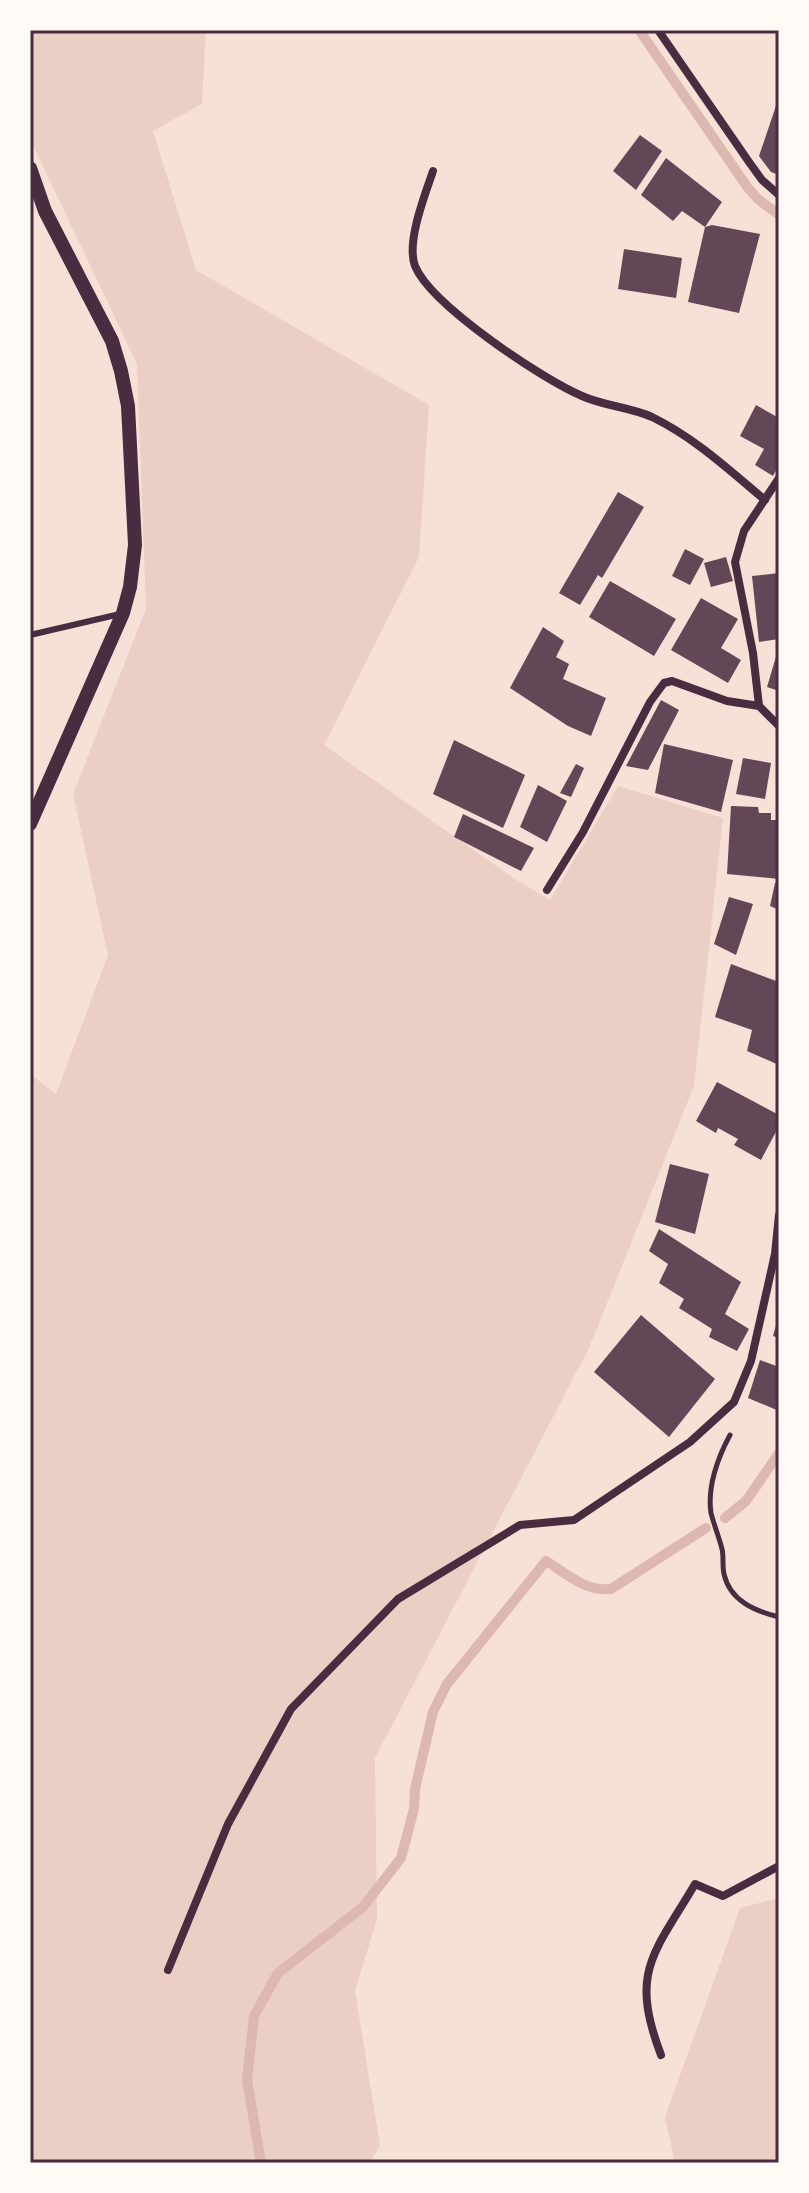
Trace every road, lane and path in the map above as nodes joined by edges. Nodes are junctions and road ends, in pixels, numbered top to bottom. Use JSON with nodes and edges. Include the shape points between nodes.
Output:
{"nodes":[{"id":1,"x":658,"y":30,"type":"edge"},
{"id":2,"x":30,"y":168,"type":"edge"},
{"id":3,"x":433,"y":171,"type":"dead end"},
{"id":4,"x":779,"y":195,"type":"edge"},
{"id":5,"x":779,"y":478,"type":"edge"},
{"id":6,"x":765,"y":500,"type":"junction"},
{"id":7,"x":123,"y":613,"type":"junction"},
{"id":8,"x":30,"y":635,"type":"edge"},
{"id":9,"x":759,"y":706,"type":"junction"},
{"id":10,"x":779,"y":726,"type":"edge"},
{"id":11,"x":30,"y":824,"type":"edge"},
{"id":12,"x":547,"y":890,"type":"dead end"},
{"id":13,"x":779,"y":1215,"type":"edge"},
{"id":14,"x":734,"y":1402,"type":"junction"},
{"id":15,"x":779,"y":1617,"type":"edge"},
{"id":16,"x":779,"y":1866,"type":"edge"},
{"id":17,"x":168,"y":1970,"type":"dead end"},
{"id":18,"x":661,"y":2055,"type":"dead end"}],
"edges":[{"from":1,"to":4,"type":"street","via":[[762,180]]},
{"from":2,"to":7,"type":"street","via":[[45,211],[112,341],[121,371],[128,406],[135,545]]},
{"from":3,"to":6,"type":"street","via":[[414,232],[414,264],[425,283],[514,357],[585,398],[649,416],[694,440]]},
{"from":5,"to":6,"type":"street"},
{"from":6,"to":9,"type":"street","via":[[744,531],[735,562]]},
{"from":7,"to":8,"type":"lane"},
{"from":7,"to":11,"type":"street"},
{"from":9,"to":10,"type":"street"},
{"from":9,"to":12,"type":"street","via":[[664,683]]},
{"from":13,"to":14,"type":"street","via":[[751,1361]]},
{"from":14,"to":15,"type":"path","via":[[740,1415],[716,1464],[711,1510],[724,1577],[743,1603]]},
{"from":14,"to":17,"type":"street","via":[[690,1442],[574,1520],[520,1525],[398,1599],[291,1709],[228,1824]]},
{"from":16,"to":18,"type":"street","via":[[723,1896],[695,1884],[649,1963],[644,1992],[649,2026]]}]}
